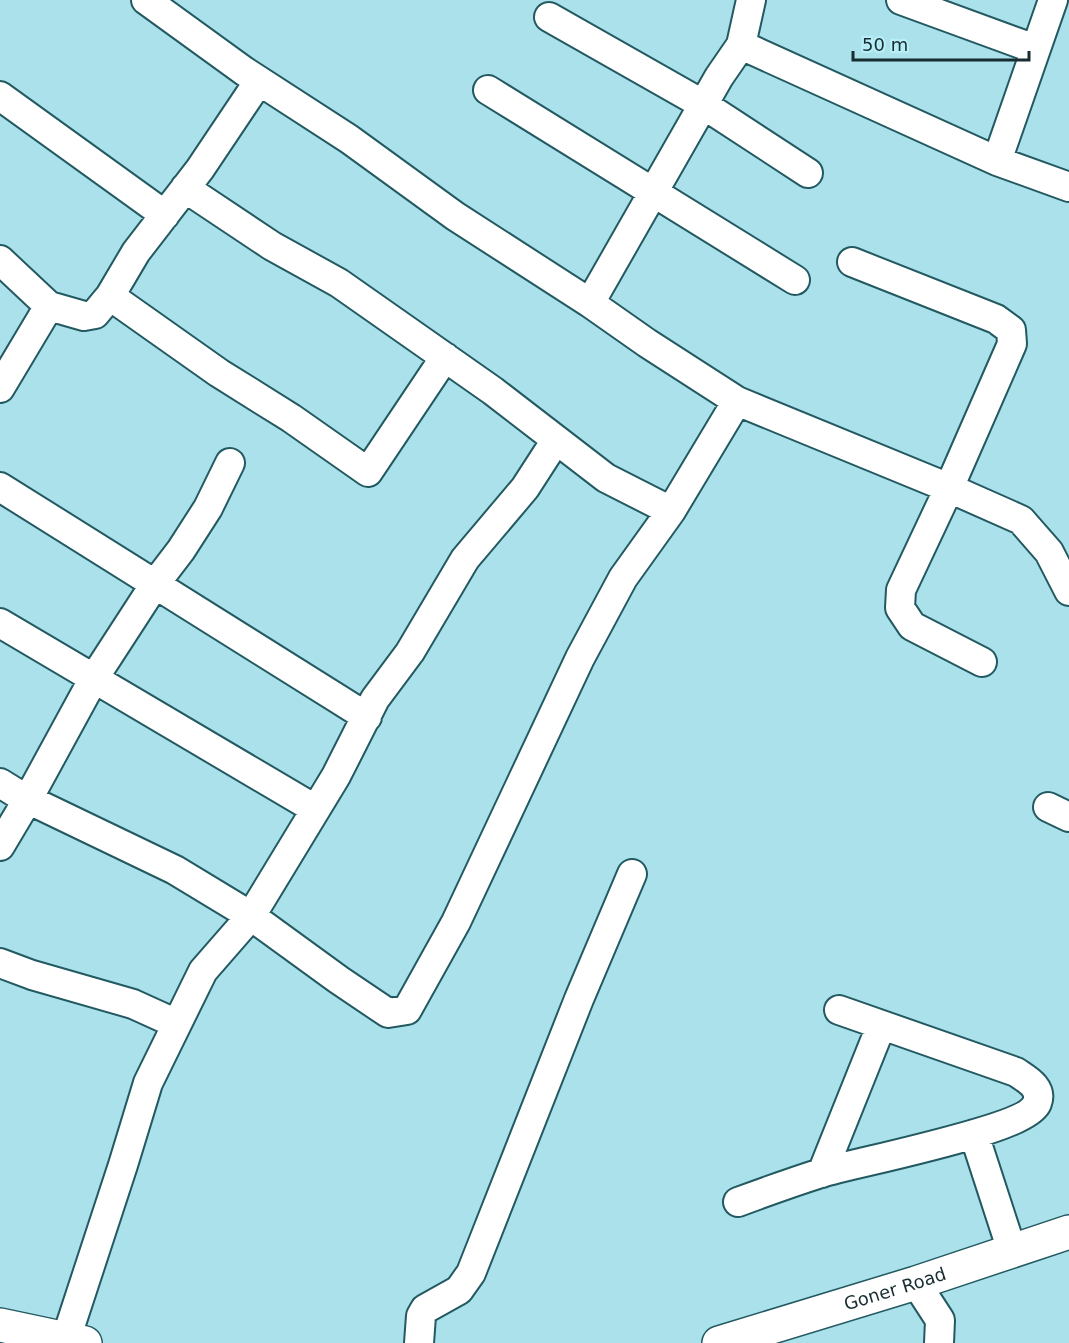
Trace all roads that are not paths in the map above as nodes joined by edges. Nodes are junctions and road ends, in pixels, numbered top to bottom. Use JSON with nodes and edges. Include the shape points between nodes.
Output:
{"nodes":[{"id":1,"x":146,"y":0,"type":"edge"},
{"id":2,"x":751,"y":0,"type":"edge"},
{"id":3,"x":901,"y":0,"type":"edge"},
{"id":4,"x":1053,"y":0,"type":"edge"},
{"id":5,"x":549,"y":17,"type":"dead end"},
{"id":6,"x":741,"y":45,"type":"junction"},
{"id":7,"x":1035,"y":49,"type":"junction"},
{"id":8,"x":259,"y":81,"type":"junction"},
{"id":9,"x":488,"y":90,"type":"dead end"},
{"id":10,"x":0,"y":96,"type":"edge"},
{"id":11,"x":704,"y":105,"type":"junction"},
{"id":12,"x":997,"y":161,"type":"junction"},
{"id":13,"x":808,"y":173,"type":"dead end"},
{"id":14,"x":1069,"y":187,"type":"edge"},
{"id":15,"x":185,"y":188,"type":"junction"},
{"id":16,"x":653,"y":192,"type":"junction"},
{"id":17,"x":165,"y":215,"type":"junction"},
{"id":18,"x":0,"y":260,"type":"edge"},
{"id":19,"x":852,"y":262,"type":"dead end"},
{"id":20,"x":795,"y":280,"type":"dead end"},
{"id":21,"x":110,"y":296,"type":"junction"},
{"id":22,"x":590,"y":303,"type":"junction"},
{"id":23,"x":49,"y":306,"type":"junction"},
{"id":24,"x":445,"y":357,"type":"junction"},
{"id":25,"x":0,"y":388,"type":"edge"},
{"id":26,"x":737,"y":401,"type":"junction"},
{"id":27,"x":556,"y":440,"type":"junction"},
{"id":28,"x":230,"y":464,"type":"dead end"},
{"id":29,"x":0,"y":487,"type":"edge"},
{"id":30,"x":949,"y":488,"type":"junction"},
{"id":31,"x":671,"y":512,"type":"junction"},
{"id":32,"x":155,"y":584,"type":"junction"},
{"id":33,"x":1069,"y":591,"type":"edge"},
{"id":34,"x":0,"y":623,"type":"edge"},
{"id":35,"x":982,"y":662,"type":"dead end"},
{"id":36,"x":94,"y":678,"type":"junction"},
{"id":37,"x":366,"y":717,"type":"junction"},
{"id":38,"x":0,"y":783,"type":"edge"},
{"id":39,"x":28,"y":799,"type":"junction"},
{"id":40,"x":315,"y":809,"type":"junction"},
{"id":41,"x":0,"y":846,"type":"edge"},
{"id":42,"x":632,"y":874,"type":"dead end"},
{"id":43,"x":251,"y":916,"type":"junction"},
{"id":44,"x":0,"y":963,"type":"edge"},
{"id":45,"x":839,"y":1010,"type":"dead end"},
{"id":46,"x":177,"y":1024,"type":"junction"},
{"id":47,"x":881,"y":1026,"type":"junction"},
{"id":48,"x":974,"y":1134,"type":"junction"},
{"id":49,"x":822,"y":1173,"type":"junction"},
{"id":50,"x":738,"y":1202,"type":"dead end"},
{"id":51,"x":1069,"y":1232,"type":"edge"},
{"id":52,"x":1012,"y":1251,"type":"junction"},
{"id":53,"x":916,"y":1283,"type":"junction"},
{"id":54,"x":0,"y":1325,"type":"edge"},
{"id":55,"x":75,"y":1341,"type":"edge"},
{"id":56,"x":419,"y":1343,"type":"edge"},
{"id":57,"x":719,"y":1343,"type":"edge"},
{"id":58,"x":939,"y":1343,"type":"edge"}],
"edges":[{"from":1,"to":8,"type":"street"},
{"from":2,"to":6,"type":"street"},
{"from":3,"to":7,"type":"street"},
{"from":4,"to":7,"type":"street"},
{"from":5,"to":11,"type":"street"},
{"from":6,"to":11,"type":"street"},
{"from":6,"to":12,"type":"street"},
{"from":7,"to":12,"type":"street"},
{"from":8,"to":15,"type":"street"},
{"from":8,"to":22,"type":"street"},
{"from":9,"to":16,"type":"street"},
{"from":10,"to":17,"type":"street"},
{"from":11,"to":13,"type":"street"},
{"from":11,"to":16,"type":"street"},
{"from":12,"to":14,"type":"street"},
{"from":15,"to":17,"type":"street"},
{"from":15,"to":24,"type":"street","via":[[272,246],[339,283]]},
{"from":16,"to":20,"type":"street"},
{"from":16,"to":22,"type":"street"},
{"from":17,"to":21,"type":"street","via":[[136,252]]},
{"from":18,"to":23,"type":"street"},
{"from":19,"to":30,"type":"street","via":[[996,319],[1011,330],[1012,344]]},
{"from":21,"to":23,"type":"street","via":[[95,314],[84,316]]},
{"from":21,"to":24,"type":"street","via":[[368,472]]},
{"from":22,"to":26,"type":"street"},
{"from":23,"to":25,"type":"street"},
{"from":24,"to":27,"type":"street"},
{"from":26,"to":30,"type":"street"},
{"from":26,"to":31,"type":"street"},
{"from":27,"to":31,"type":"street","via":[[606,478]]},
{"from":27,"to":37,"type":"street","via":[[525,488],[465,559]]},
{"from":28,"to":32,"type":"street","via":[[208,508]]},
{"from":29,"to":32,"type":"street"},
{"from":30,"to":33,"type":"street","via":[[1021,520],[1049,552]]},
{"from":30,"to":35,"type":"street","via":[[901,590],[900,608],[912,626]]},
{"from":31,"to":43,"type":"street","via":[[623,578],[580,658],[456,922],[406,1010],[388,1013]]},
{"from":32,"to":36,"type":"street"},
{"from":32,"to":37,"type":"street"},
{"from":34,"to":36,"type":"street"},
{"from":36,"to":39,"type":"street"},
{"from":36,"to":40,"type":"street"},
{"from":37,"to":40,"type":"street"},
{"from":38,"to":39,"type":"street"},
{"from":39,"to":41,"type":"street"},
{"from":39,"to":43,"type":"street","via":[[175,870]]},
{"from":40,"to":43,"type":"street"},
{"from":42,"to":56,"type":"street","via":[[471,1273],[459,1290],[425,1309]]},
{"from":43,"to":46,"type":"street","via":[[203,971]]},
{"from":44,"to":46,"type":"street","via":[[133,1004]]},
{"from":45,"to":47,"type":"street"},
{"from":46,"to":55,"type":"street","via":[[148,1083]]},
{"from":47,"to":48,"type":"street","via":[[1016,1072],[1035,1085],[1037,1104],[1030,1113]]},
{"from":47,"to":49,"type":"street"},
{"from":48,"to":49,"type":"street"},
{"from":48,"to":52,"type":"street"},
{"from":49,"to":50,"type":"street"},
{"from":51,"to":52,"type":"street","name":"Goner Road"},
{"from":52,"to":53,"type":"street","name":"Goner Road"},
{"from":53,"to":57,"type":"street","name":"Goner Road"},
{"from":53,"to":58,"type":"street","via":[[939,1320]]},
{"from":54,"to":55,"type":"street"}]}
